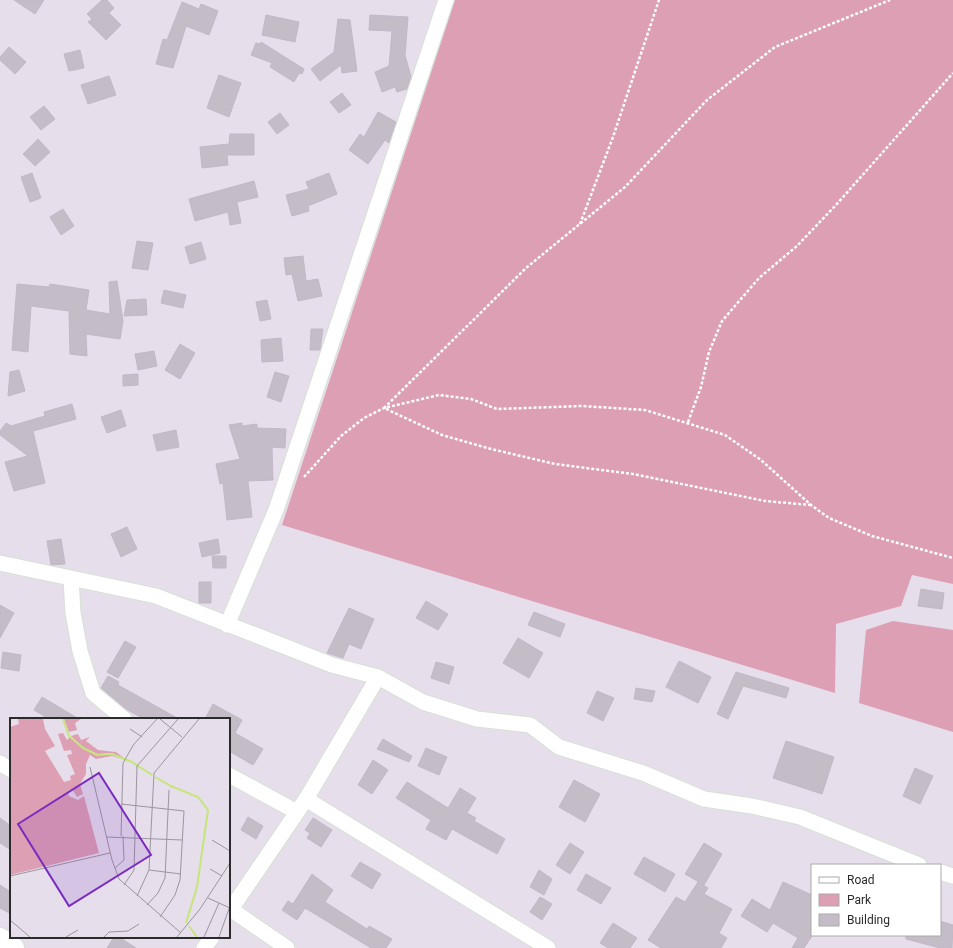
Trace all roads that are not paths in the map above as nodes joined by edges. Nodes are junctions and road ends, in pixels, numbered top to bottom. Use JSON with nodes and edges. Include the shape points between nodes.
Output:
{"nodes":[{"id":1,"x":446,"y":0,"type":"edge"},
{"id":2,"x":293,"y":488,"type":"road end"},
{"id":3,"x":276,"y":510,"type":"junction"},
{"id":4,"x":0,"y":563,"type":"edge"},
{"id":5,"x":71,"y":578,"type":"junction"},
{"id":6,"x":227,"y":625,"type":"junction"},
{"id":7,"x":378,"y":677,"type":"junction"},
{"id":8,"x":123,"y":718,"type":"edge"},
{"id":9,"x":0,"y":763,"type":"edge"},
{"id":10,"x":10,"y":769,"type":"edge"},
{"id":11,"x":230,"y":776,"type":"edge"},
{"id":12,"x":306,"y":799,"type":"junction"},
{"id":13,"x":297,"y":812,"type":"junction"},
{"id":14,"x":917,"y":864,"type":"edge"},
{"id":15,"x":941,"y":872,"type":"edge"},
{"id":16,"x":953,"y":876,"type":"edge"},
{"id":17,"x":230,"y":910,"type":"edge"},
{"id":18,"x":211,"y":938,"type":"edge"},
{"id":19,"x":0,"y":939,"type":"edge"},
{"id":20,"x":13,"y":948,"type":"edge"},
{"id":21,"x":204,"y":948,"type":"edge"},
{"id":22,"x":287,"y":948,"type":"edge"},
{"id":23,"x":548,"y":948,"type":"edge"}],
"edges":[{"from":1,"to":3,"type":"street"},
{"from":2,"to":3,"type":"street"},
{"from":3,"to":6,"type":"street"},
{"from":4,"to":5,"type":"street"},
{"from":5,"to":6,"type":"street","via":[[156,596]]},
{"from":5,"to":8,"type":"street","via":[[73,612],[80,650],[93,693]]},
{"from":6,"to":7,"type":"street","via":[[332,665]]},
{"from":7,"to":12,"type":"street"},
{"from":7,"to":14,"type":"street","via":[[423,702],[477,719],[530,725],[559,747],[643,773],[704,799],[800,817]]},
{"from":9,"to":10,"type":"street"},
{"from":11,"to":13,"type":"street"},
{"from":12,"to":13,"type":"street"},
{"from":12,"to":23,"type":"street"},
{"from":13,"to":17,"type":"street"},
{"from":15,"to":16,"type":"street"},
{"from":17,"to":22,"type":"street"},
{"from":18,"to":21,"type":"street"},
{"from":19,"to":20,"type":"street"}]}
